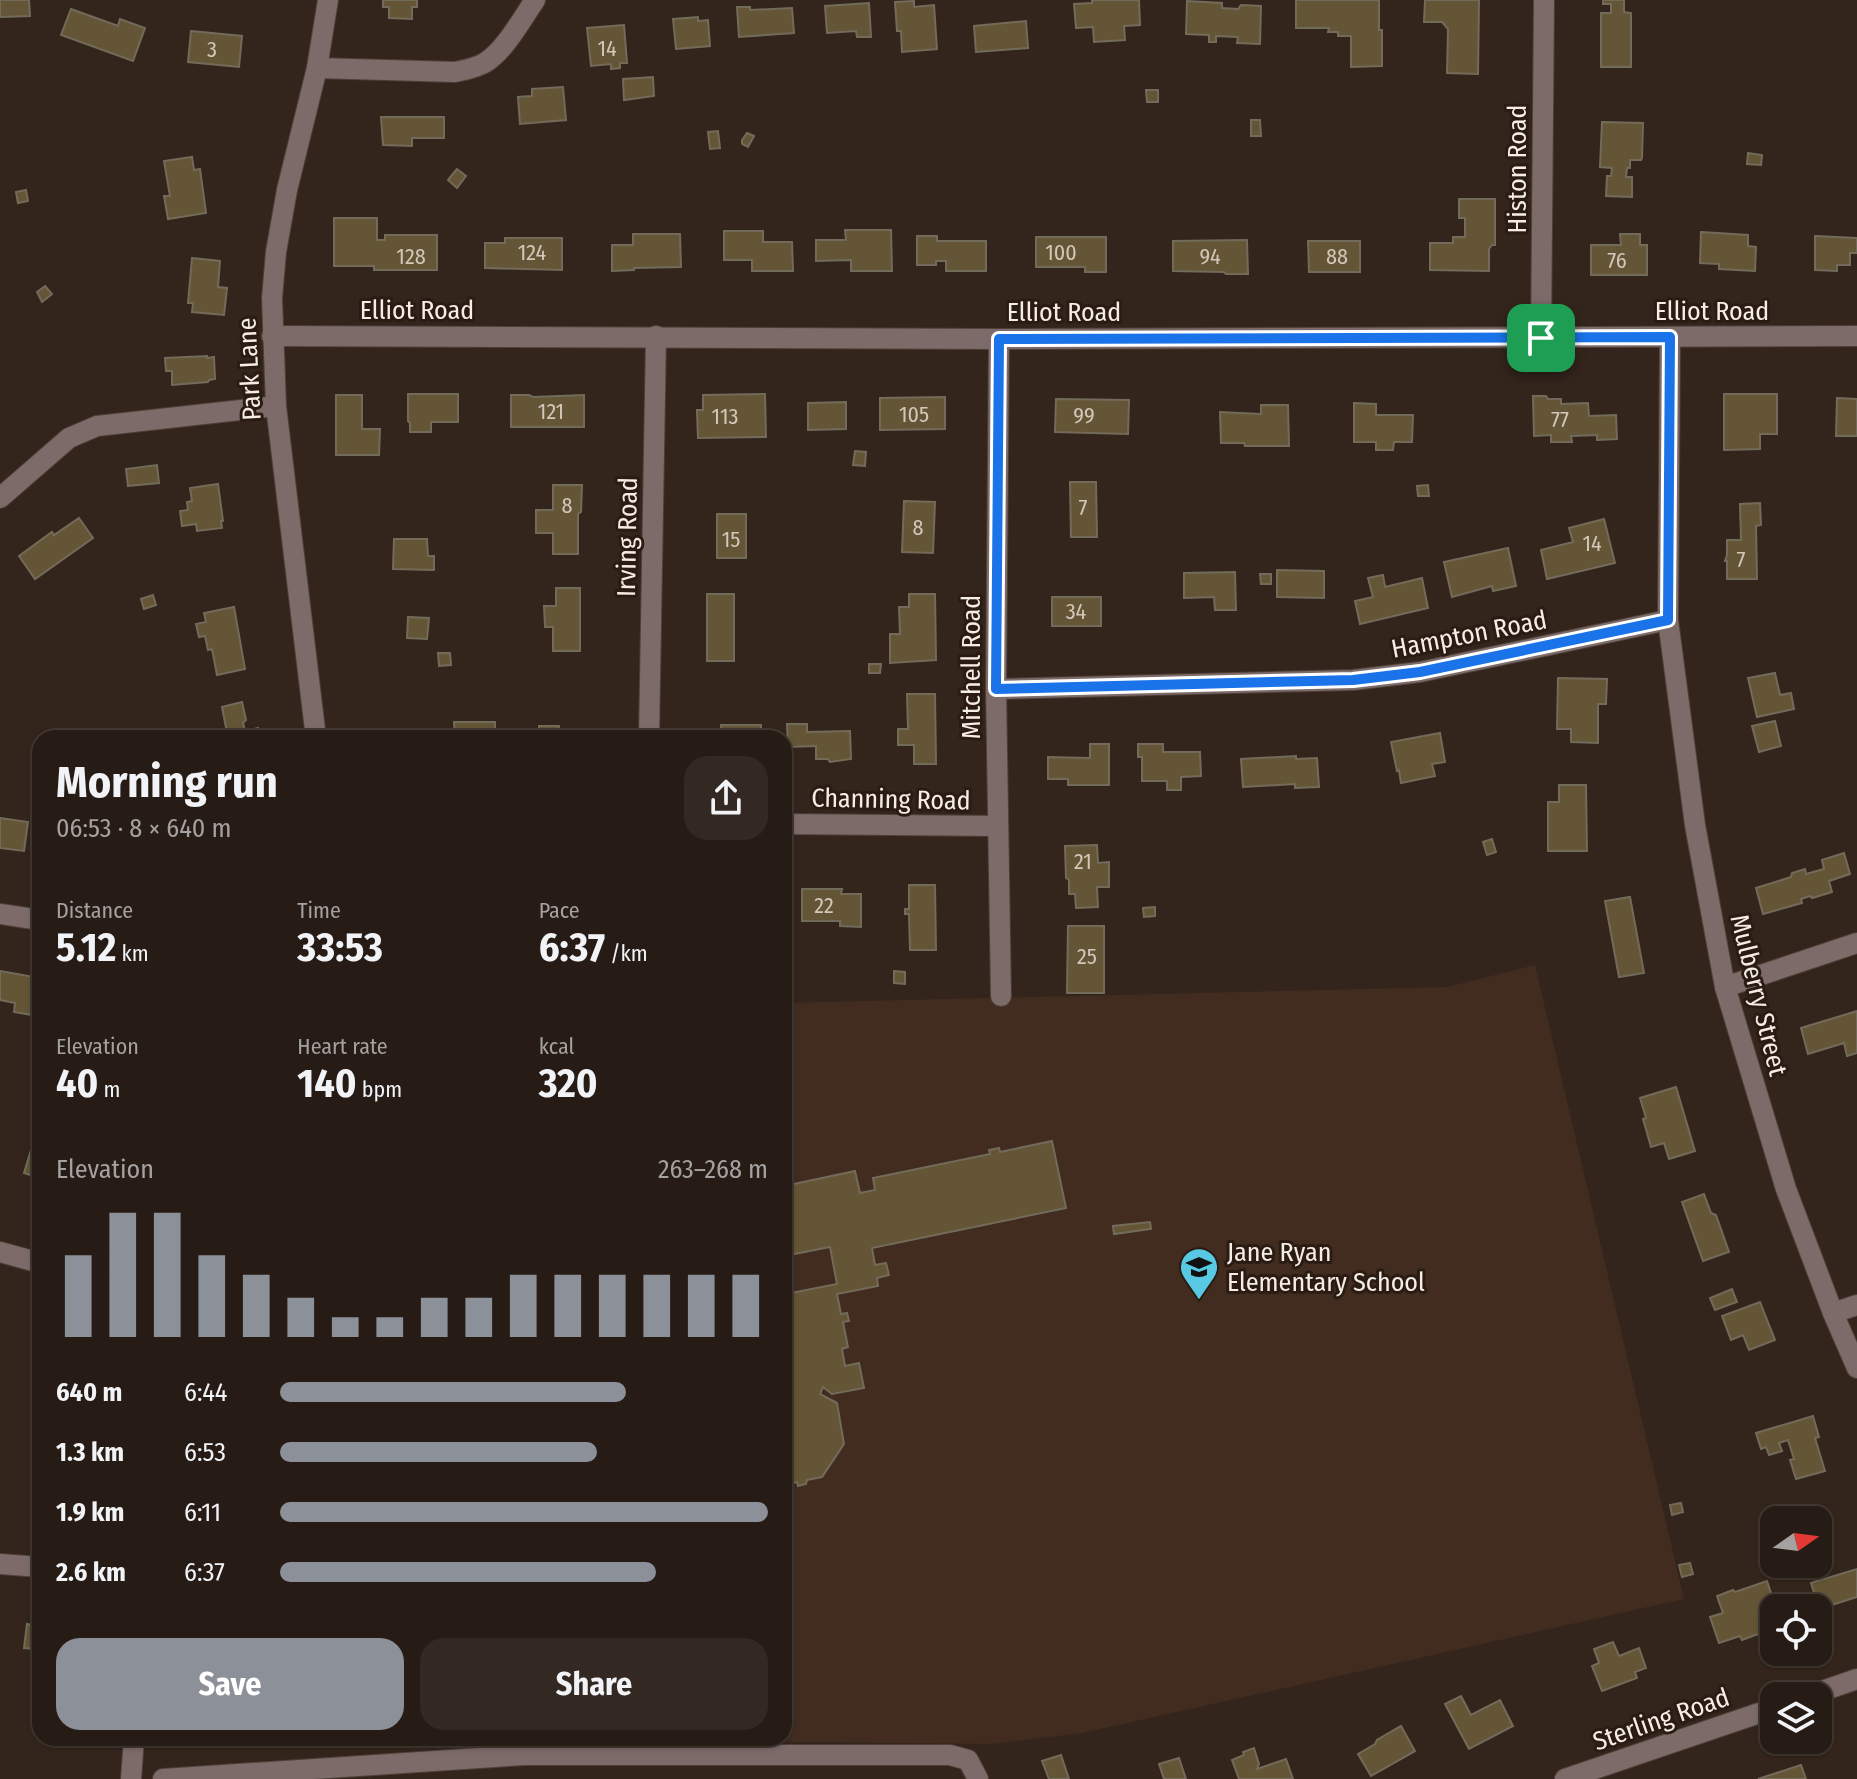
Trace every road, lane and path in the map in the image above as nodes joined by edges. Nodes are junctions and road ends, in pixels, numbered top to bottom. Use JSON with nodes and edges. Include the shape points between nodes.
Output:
{"nodes":[{"id":1,"x":328,"y":0,"type":"edge"},
{"id":2,"x":535,"y":0,"type":"edge"},
{"id":3,"x":1544,"y":0,"type":"edge"},
{"id":4,"x":317,"y":68,"type":"junction"},
{"id":5,"x":272,"y":336,"type":"junction"},
{"id":6,"x":656,"y":336,"type":"junction"},
{"id":7,"x":1857,"y":336,"type":"edge"},
{"id":8,"x":1670,"y":337,"type":"junction"},
{"id":9,"x":1541,"y":338,"type":"junction"},
{"id":10,"x":999,"y":339,"type":"junction"},
{"id":11,"x":276,"y":406,"type":"junction"},
{"id":12,"x":0,"y":498,"type":"edge"},
{"id":13,"x":1668,"y":620,"type":"junction"},
{"id":14,"x":996,"y":689,"type":"junction"},
{"id":15,"x":315,"y":730,"type":"edge"},
{"id":16,"x":649,"y":730,"type":"edge"},
{"id":17,"x":792,"y":824,"type":"edge"},
{"id":18,"x":998,"y":826,"type":"junction"},
{"id":19,"x":0,"y":914,"type":"edge"},
{"id":20,"x":32,"y":919,"type":"edge"},
{"id":21,"x":1857,"y":943,"type":"edge"},
{"id":22,"x":1725,"y":987,"type":"junction"},
{"id":23,"x":1001,"y":996,"type":"dead end"},
{"id":24,"x":0,"y":1252,"type":"edge"},
{"id":25,"x":32,"y":1261,"type":"edge"},
{"id":26,"x":1857,"y":1305,"type":"edge"},
{"id":27,"x":1833,"y":1313,"type":"junction"},
{"id":28,"x":1857,"y":1368,"type":"edge"},
{"id":29,"x":0,"y":1564,"type":"edge"},
{"id":30,"x":32,"y":1566,"type":"edge"},
{"id":31,"x":1857,"y":1679,"type":"edge"},
{"id":32,"x":1832,"y":1688,"type":"edge"},
{"id":33,"x":1760,"y":1713,"type":"edge"},
{"id":34,"x":133,"y":1746,"type":"edge"},
{"id":35,"x":523,"y":1747,"type":"edge"},
{"id":36,"x":131,"y":1779,"type":"edge"},
{"id":37,"x":163,"y":1779,"type":"edge"},
{"id":38,"x":978,"y":1779,"type":"edge"},
{"id":39,"x":1565,"y":1779,"type":"edge"}],
"edges":[{"from":1,"to":4,"type":"street","name":"Park Lane"},
{"from":2,"to":4,"type":"street","via":[[498,52],[474,68]]},
{"from":3,"to":9,"type":"street","name":"Histon Road"},
{"from":4,"to":5,"type":"street","name":"Park Lane","via":[[276,252]]},
{"from":5,"to":6,"type":"street","name":"Elliot Road"},
{"from":5,"to":11,"type":"street","name":"Park Lane"},
{"from":6,"to":10,"type":"street","name":"Elliot Road"},
{"from":6,"to":16,"type":"street","name":"Irving Road"},
{"from":7,"to":8,"type":"street","name":"Elliot Road"},
{"from":8,"to":9,"type":"street","name":"Elliot Road"},
{"from":8,"to":13,"type":"street"},
{"from":9,"to":10,"type":"street","name":"Elliot Road"},
{"from":10,"to":14,"type":"street","name":"Mitchell Road"},
{"from":11,"to":12,"type":"street","via":[[97,426],[69,438]]},
{"from":11,"to":15,"type":"street","name":"Park Lane"},
{"from":13,"to":14,"type":"street","name":"Hampton Road","via":[[1420,672],[1353,680]]},
{"from":13,"to":22,"type":"street","name":"Mulberry Street","via":[[1695,825]]},
{"from":14,"to":18,"type":"street","name":"Mitchell Road"},
{"from":17,"to":18,"type":"street","name":"Channing Road"},
{"from":18,"to":23,"type":"street","name":"Mitchell Road"},
{"from":19,"to":20,"type":"street"},
{"from":21,"to":22,"type":"street"},
{"from":22,"to":27,"type":"street","name":"Mulberry Street","via":[[1786,1189]]},
{"from":24,"to":25,"type":"street"},
{"from":26,"to":27,"type":"street"},
{"from":27,"to":28,"type":"street","name":"Mulberry Street"},
{"from":29,"to":30,"type":"street"},
{"from":31,"to":32,"type":"street"},
{"from":33,"to":39,"type":"street","name":"Sterling Road"},
{"from":34,"to":36,"type":"street"},
{"from":35,"to":37,"type":"street"},
{"from":35,"to":38,"type":"street","via":[[950,1755],[968,1760]]}]}
